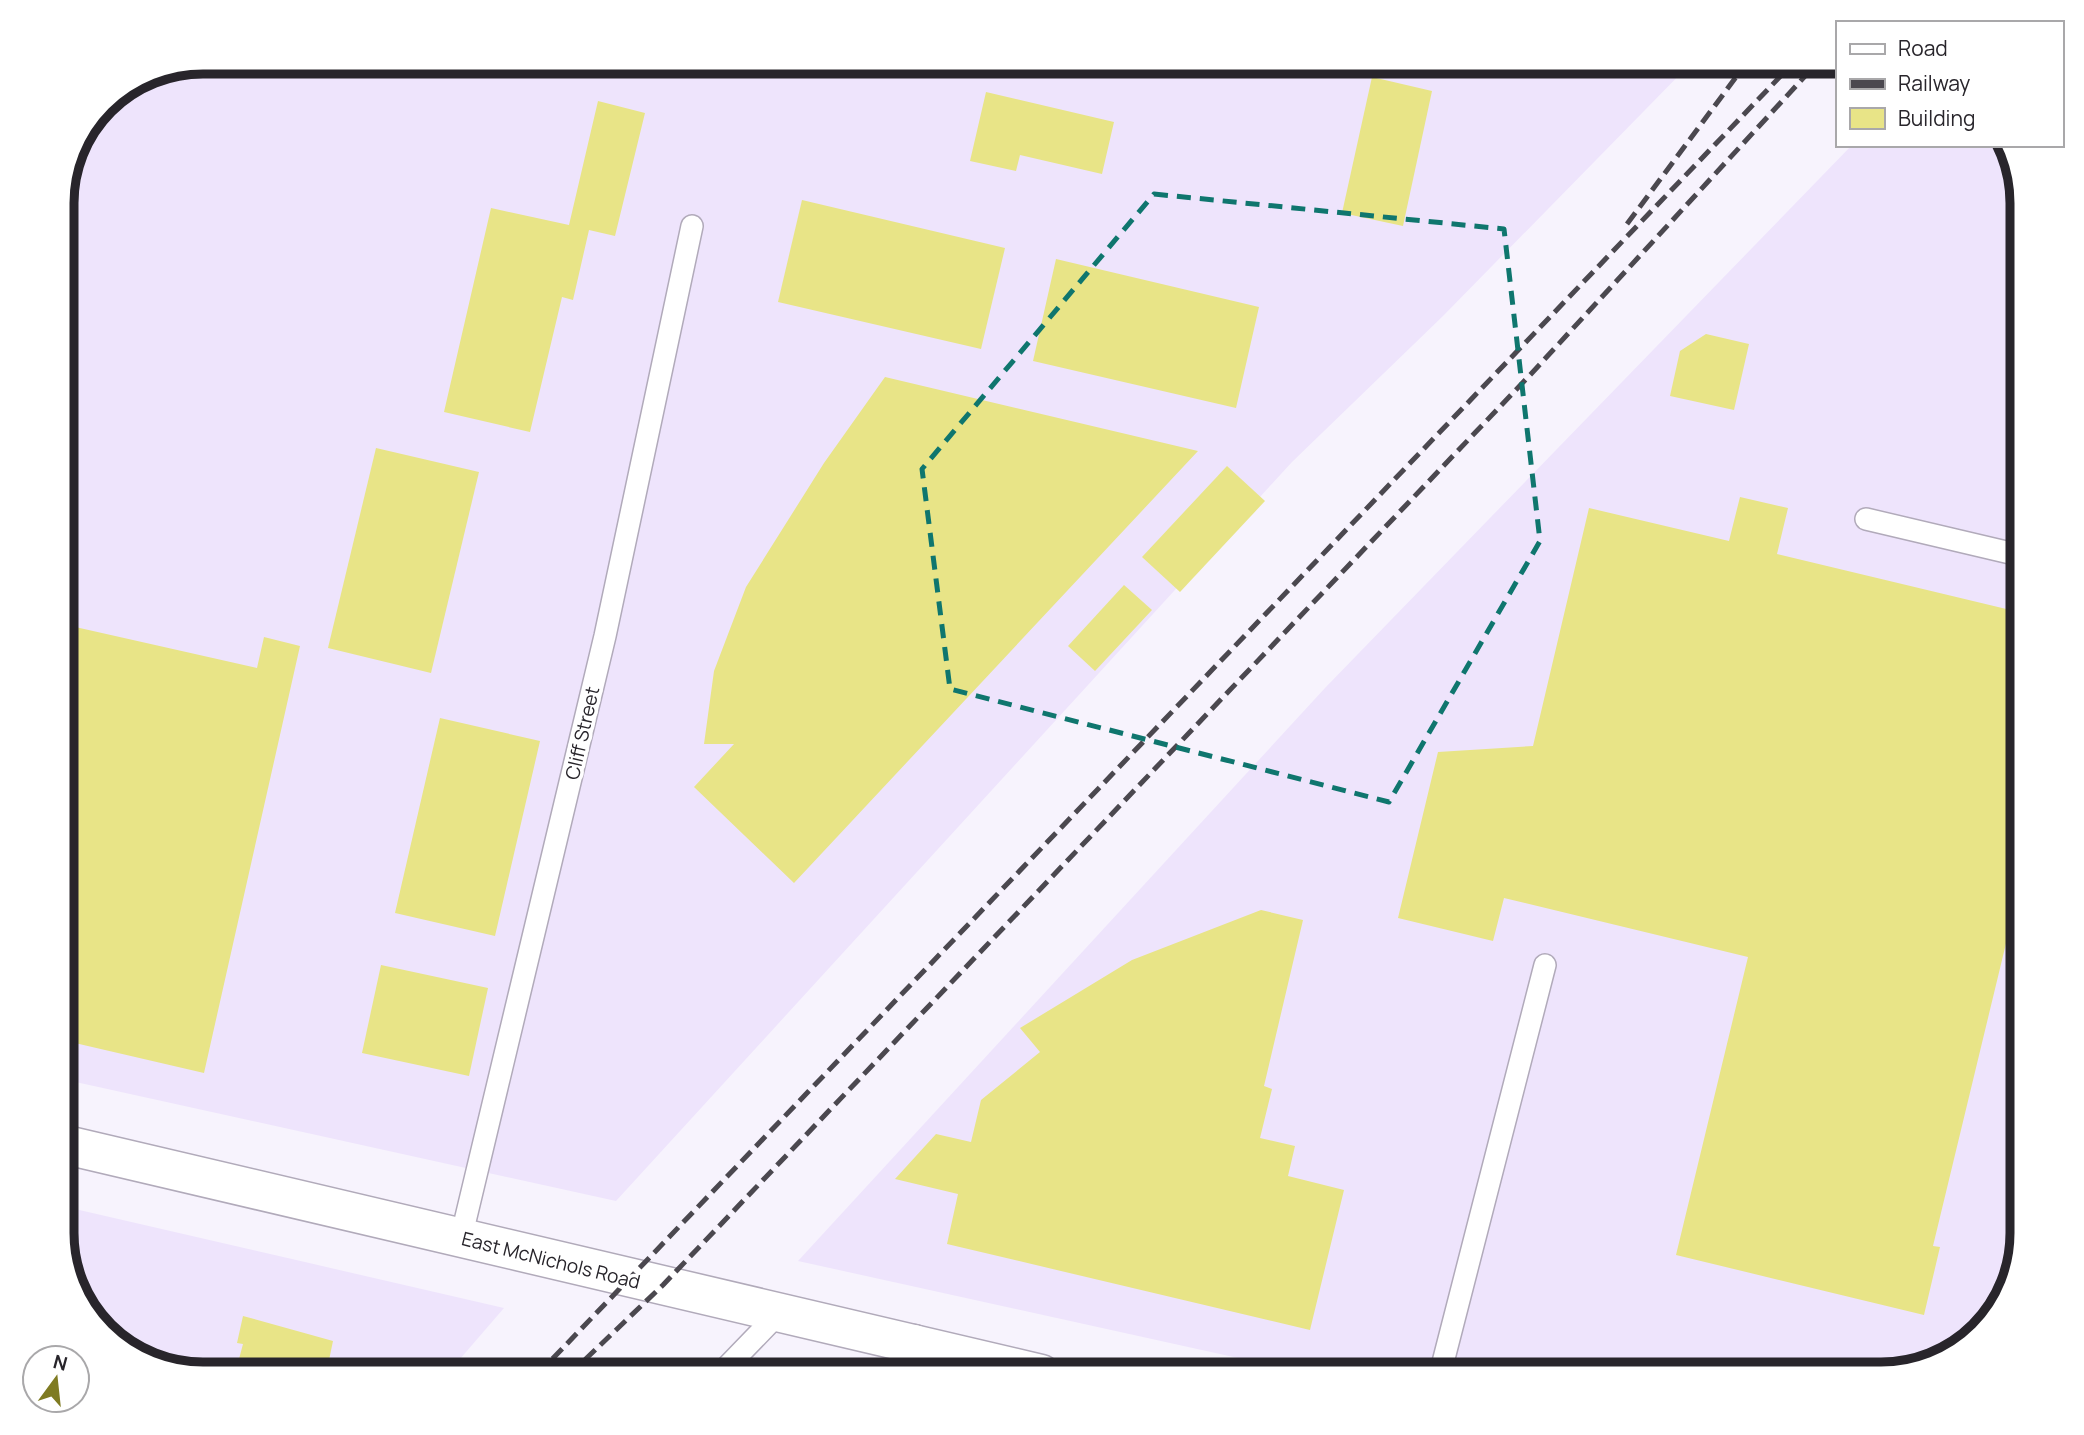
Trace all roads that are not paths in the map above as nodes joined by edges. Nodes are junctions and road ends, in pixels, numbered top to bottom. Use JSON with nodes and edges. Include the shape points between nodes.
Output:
{"nodes":[{"id":1,"x":692,"y":226,"type":"dead end"},
{"id":2,"x":1866,"y":519,"type":"dead end"},
{"id":3,"x":2010,"y":553,"type":"edge"},
{"id":4,"x":1545,"y":965,"type":"dead end"},
{"id":5,"x":74,"y":1147,"type":"edge"},
{"id":6,"x":461,"y":1238,"type":"junction"},
{"id":7,"x":779,"y":1313,"type":"junction"},
{"id":8,"x":910,"y":1359,"type":"edge"},
{"id":9,"x":732,"y":1362,"type":"edge"},
{"id":10,"x":936,"y":1362,"type":"edge"},
{"id":11,"x":1443,"y":1362,"type":"edge"}],
"edges":[{"from":1,"to":6,"type":"lane","name":"Cliff Street","via":[[605,636]]},
{"from":2,"to":3,"type":"lane"},
{"from":4,"to":11,"type":"lane"},
{"from":5,"to":6,"type":"main road","name":"East McNichols Road"},
{"from":6,"to":7,"type":"main road","name":"East McNichols Road"},
{"from":7,"to":8,"type":"main road","name":"East McNichols Road"},
{"from":7,"to":9,"type":"lane"},
{"from":8,"to":10,"type":"main road","name":"East McNichols Road"}]}
